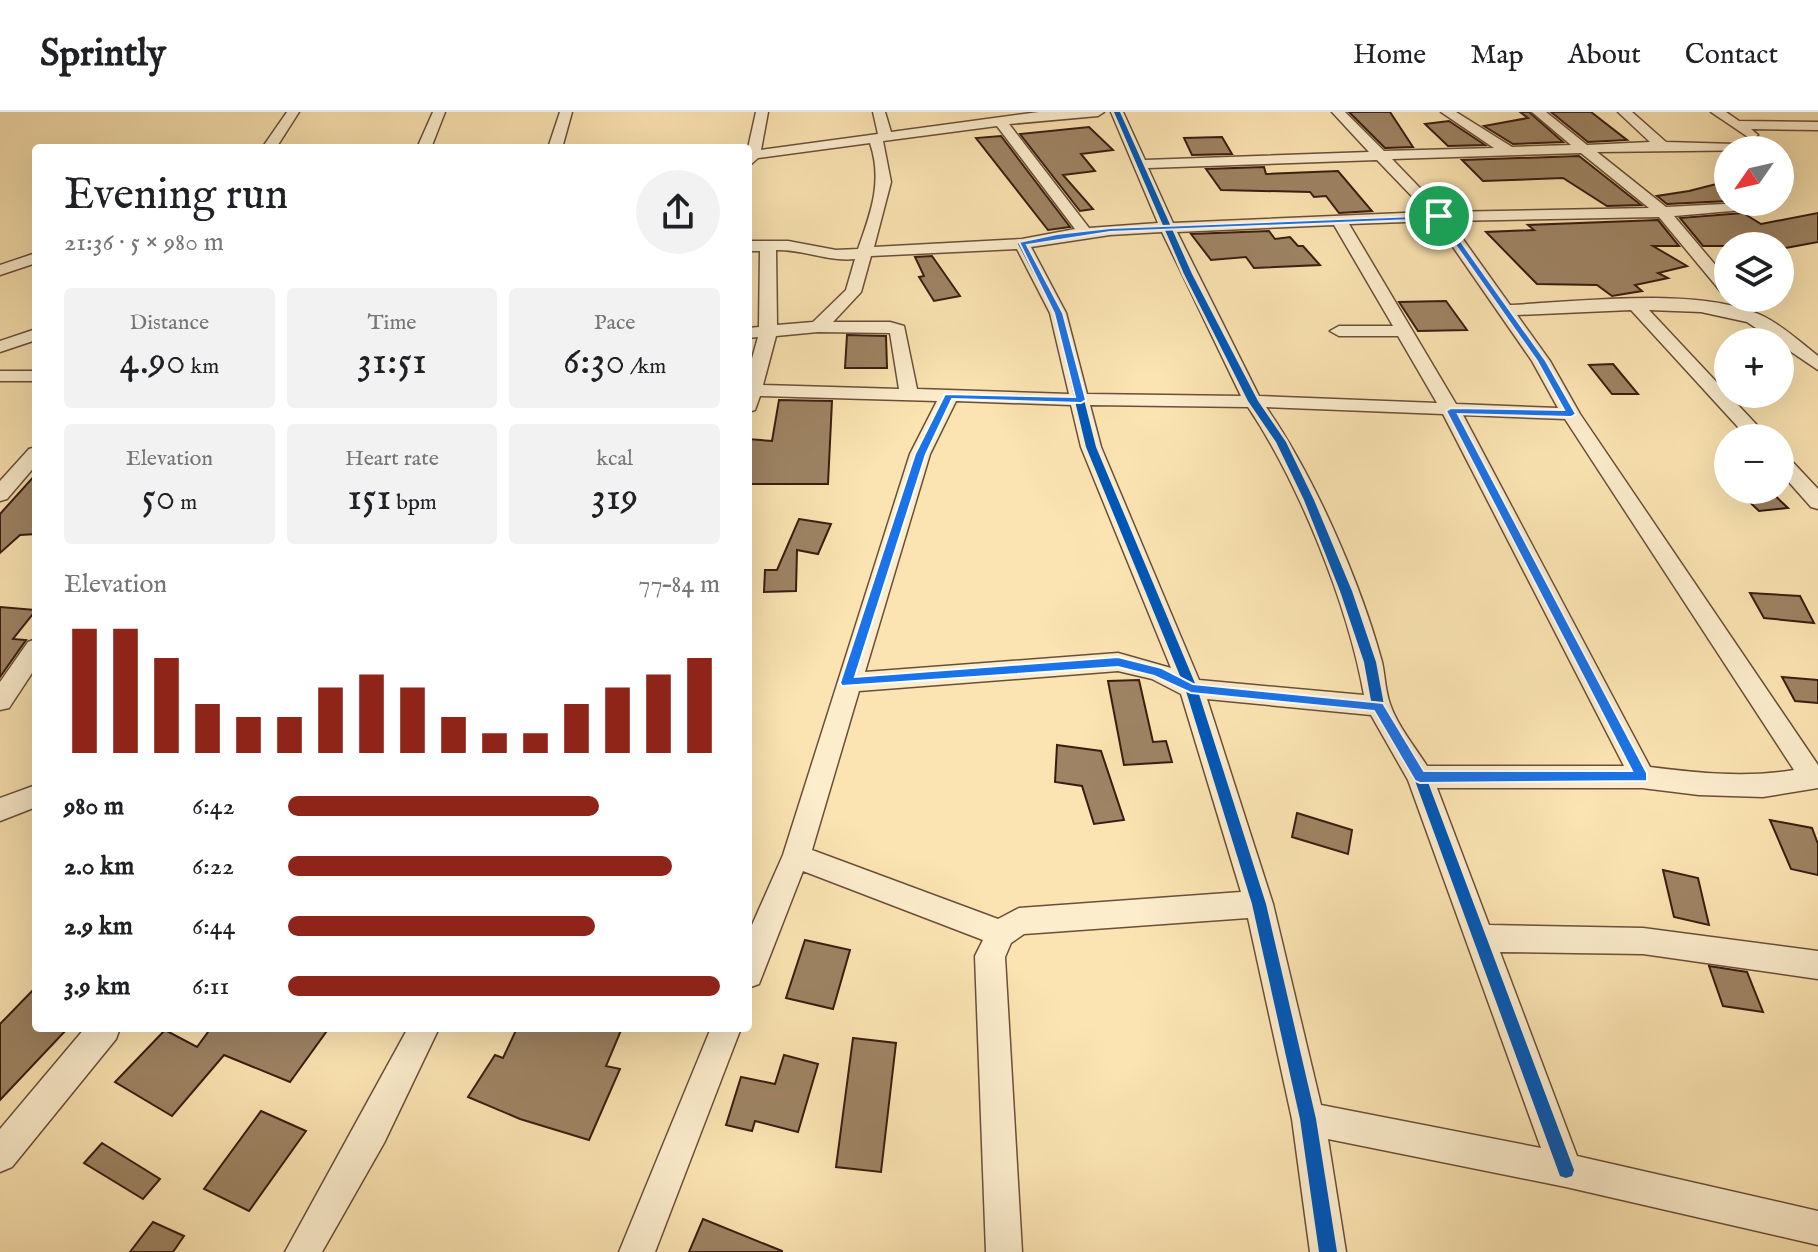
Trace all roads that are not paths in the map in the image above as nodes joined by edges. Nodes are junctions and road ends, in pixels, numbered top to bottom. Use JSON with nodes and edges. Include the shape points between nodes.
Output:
{"nodes":[{"id":1,"x":293,"y":112,"type":"edge"},
{"id":2,"x":439,"y":112,"type":"edge"},
{"id":3,"x":566,"y":112,"type":"edge"},
{"id":4,"x":762,"y":112,"type":"edge"},
{"id":5,"x":879,"y":112,"type":"edge"},
{"id":6,"x":1098,"y":112,"type":"edge"},
{"id":7,"x":1117,"y":112,"type":"edge"},
{"id":8,"x":1338,"y":112,"type":"edge"},
{"id":9,"x":1447,"y":112,"type":"edge"},
{"id":10,"x":1538,"y":112,"type":"edge"},
{"id":11,"x":1624,"y":112,"type":"edge"},
{"id":12,"x":1717,"y":112,"type":"edge"},
{"id":13,"x":1000,"y":121,"type":"junction"},
{"id":14,"x":1739,"y":125,"type":"junction"},
{"id":15,"x":1818,"y":126,"type":"edge"},
{"id":16,"x":1751,"y":136,"type":"edge"},
{"id":17,"x":880,"y":137,"type":"junction"},
{"id":18,"x":272,"y":144,"type":"edge"},
{"id":19,"x":426,"y":144,"type":"edge"},
{"id":20,"x":556,"y":144,"type":"edge"},
{"id":21,"x":1662,"y":146,"type":"junction"},
{"id":22,"x":1714,"y":148,"type":"edge"},
{"id":23,"x":1582,"y":149,"type":"junction"},
{"id":24,"x":1509,"y":151,"type":"junction"},
{"id":25,"x":752,"y":155,"type":"edge"},
{"id":26,"x":1384,"y":158,"type":"junction"},
{"id":27,"x":752,"y":159,"type":"edge"},
{"id":28,"x":1138,"y":164,"type":"junction"},
{"id":29,"x":1714,"y":208,"type":"edge"},
{"id":30,"x":1663,"y":212,"type":"junction"},
{"id":31,"x":1439,"y":216,"type":"junction"},
{"id":32,"x":1339,"y":220,"type":"junction"},
{"id":33,"x":1169,"y":228,"type":"junction"},
{"id":34,"x":1085,"y":233,"type":"junction"},
{"id":35,"x":1022,"y":244,"type":"junction"},
{"id":36,"x":752,"y":246,"type":"edge"},
{"id":37,"x":768,"y":248,"type":"junction"},
{"id":38,"x":864,"y":252,"type":"junction"},
{"id":39,"x":32,"y":259,"type":"edge"},
{"id":40,"x":0,"y":270,"type":"edge"},
{"id":41,"x":1714,"y":273,"type":"edge"},
{"id":42,"x":1637,"y":307,"type":"junction"},
{"id":43,"x":1506,"y":310,"type":"junction"},
{"id":44,"x":1747,"y":312,"type":"edge"},
{"id":45,"x":1751,"y":317,"type":"junction"},
{"id":46,"x":818,"y":327,"type":"junction"},
{"id":47,"x":1339,"y":331,"type":"dead end"},
{"id":48,"x":1404,"y":331,"type":"junction"},
{"id":49,"x":752,"y":333,"type":"edge"},
{"id":50,"x":768,"y":333,"type":"junction"},
{"id":51,"x":32,"y":335,"type":"edge"},
{"id":52,"x":0,"y":347,"type":"edge"},
{"id":53,"x":1818,"y":365,"type":"edge"},
{"id":54,"x":0,"y":376,"type":"edge"},
{"id":55,"x":32,"y":376,"type":"edge"},
{"id":56,"x":752,"y":394,"type":"edge"},
{"id":57,"x":909,"y":395,"type":"junction"},
{"id":58,"x":949,"y":396,"type":"junction"},
{"id":59,"x":752,"y":398,"type":"edge"},
{"id":60,"x":1081,"y":400,"type":"junction"},
{"id":61,"x":1253,"y":401,"type":"junction"},
{"id":62,"x":1451,"y":411,"type":"junction"},
{"id":63,"x":1571,"y":414,"type":"junction"},
{"id":64,"x":1746,"y":424,"type":"edge"},
{"id":65,"x":32,"y":457,"type":"edge"},
{"id":66,"x":1794,"y":475,"type":"edge"},
{"id":67,"x":1,"y":492,"type":"edge"},
{"id":68,"x":1818,"y":502,"type":"edge"},
{"id":69,"x":32,"y":654,"type":"edge"},
{"id":70,"x":847,"y":683,"type":"junction"},
{"id":71,"x":1191,"y":688,"type":"junction"},
{"id":72,"x":0,"y":701,"type":"edge"},
{"id":73,"x":1378,"y":706,"type":"junction"},
{"id":74,"x":1420,"y":777,"type":"junction"},
{"id":75,"x":1642,"y":777,"type":"junction"},
{"id":76,"x":1815,"y":777,"type":"edge"},
{"id":77,"x":32,"y":798,"type":"edge"},
{"id":78,"x":0,"y":810,"type":"edge"},
{"id":79,"x":796,"y":856,"type":"junction"},
{"id":80,"x":1259,"y":904,"type":"junction"},
{"id":81,"x":1001,"y":934,"type":"junction"},
{"id":82,"x":1478,"y":938,"type":"junction"},
{"id":83,"x":752,"y":963,"type":"edge"},
{"id":84,"x":1818,"y":965,"type":"edge"},
{"id":85,"x":102,"y":1032,"type":"edge"},
{"id":86,"x":422,"y":1032,"type":"edge"},
{"id":87,"x":724,"y":1032,"type":"edge"},
{"id":88,"x":1308,"y":1119,"type":"junction"},
{"id":89,"x":0,"y":1155,"type":"edge"},
{"id":90,"x":1566,"y":1170,"type":"junction"},
{"id":91,"x":1818,"y":1228,"type":"edge"},
{"id":92,"x":303,"y":1252,"type":"edge"},
{"id":93,"x":637,"y":1252,"type":"edge"},
{"id":94,"x":1004,"y":1252,"type":"edge"},
{"id":95,"x":1328,"y":1252,"type":"edge"}],
"edges":[{"from":1,"to":18,"type":"street"},
{"from":2,"to":19,"type":"street"},
{"from":3,"to":20,"type":"street"},
{"from":4,"to":25,"type":"street"},
{"from":5,"to":17,"type":"street"},
{"from":6,"to":13,"type":"street"},
{"from":7,"to":28,"type":"street"},
{"from":8,"to":26,"type":"street"},
{"from":9,"to":24,"type":"street"},
{"from":10,"to":23,"type":"street"},
{"from":11,"to":21,"type":"street"},
{"from":12,"to":14,"type":"street"},
{"from":13,"to":17,"type":"street"},
{"from":13,"to":34,"type":"street"},
{"from":14,"to":15,"type":"street"},
{"from":14,"to":16,"type":"street"},
{"from":17,"to":27,"type":"street"},
{"from":17,"to":38,"type":"street","via":[[885,185]]},
{"from":21,"to":22,"type":"street"},
{"from":21,"to":23,"type":"street"},
{"from":23,"to":24,"type":"street"},
{"from":23,"to":30,"type":"street"},
{"from":24,"to":26,"type":"street"},
{"from":26,"to":28,"type":"street"},
{"from":26,"to":31,"type":"street"},
{"from":28,"to":33,"type":"street"},
{"from":29,"to":30,"type":"street"},
{"from":30,"to":31,"type":"street"},
{"from":30,"to":41,"type":"street"},
{"from":31,"to":32,"type":"street"},
{"from":31,"to":43,"type":"street"},
{"from":32,"to":33,"type":"street"},
{"from":32,"to":48,"type":"street"},
{"from":33,"to":34,"type":"street"},
{"from":33,"to":61,"type":"street"},
{"from":34,"to":35,"type":"street"},
{"from":35,"to":38,"type":"street"},
{"from":35,"to":60,"type":"street","via":[[1058,313]]},
{"from":36,"to":37,"type":"street"},
{"from":37,"to":38,"type":"street","via":[[790,246],[845,258]]},
{"from":37,"to":50,"type":"street"},
{"from":38,"to":46,"type":"street","via":[[856,289]]},
{"from":39,"to":40,"type":"street"},
{"from":42,"to":43,"type":"street"},
{"from":42,"to":45,"type":"street","via":[[1708,308]]},
{"from":42,"to":64,"type":"street"},
{"from":43,"to":63,"type":"street"},
{"from":44,"to":45,"type":"street"},
{"from":45,"to":53,"type":"street"},
{"from":46,"to":50,"type":"street"},
{"from":46,"to":57,"type":"street","via":[[898,330]]},
{"from":47,"to":48,"type":"street"},
{"from":48,"to":62,"type":"street"},
{"from":49,"to":50,"type":"street"},
{"from":50,"to":56,"type":"street"},
{"from":51,"to":52,"type":"street"},
{"from":54,"to":55,"type":"street"},
{"from":57,"to":58,"type":"street"},
{"from":57,"to":59,"type":"street"},
{"from":58,"to":60,"type":"street"},
{"from":58,"to":70,"type":"street","via":[[920,454]]},
{"from":60,"to":61,"type":"street"},
{"from":60,"to":71,"type":"street","via":[[1091,447]]},
{"from":61,"to":62,"type":"street"},
{"from":61,"to":73,"type":"street","via":[[1281,442],[1315,513],[1365,648]]},
{"from":62,"to":63,"type":"street"},
{"from":62,"to":75,"type":"street"},
{"from":63,"to":76,"type":"street"},
{"from":65,"to":67,"type":"street"},
{"from":66,"to":68,"type":"street"},
{"from":69,"to":72,"type":"street"},
{"from":70,"to":71,"type":"street","via":[[1118,662],[1158,672]]},
{"from":70,"to":79,"type":"street"},
{"from":71,"to":73,"type":"street"},
{"from":71,"to":80,"type":"street"},
{"from":73,"to":74,"type":"street"},
{"from":74,"to":75,"type":"street"},
{"from":74,"to":82,"type":"street"},
{"from":75,"to":76,"type":"street","via":[[1763,786]]},
{"from":77,"to":78,"type":"street"},
{"from":79,"to":81,"type":"street"},
{"from":79,"to":83,"type":"street"},
{"from":80,"to":81,"type":"street","via":[[1019,921]]},
{"from":80,"to":88,"type":"street"},
{"from":81,"to":94,"type":"street","via":[[990,956]]},
{"from":82,"to":84,"type":"street","via":[[1643,941]]},
{"from":82,"to":90,"type":"street"},
{"from":85,"to":89,"type":"street"},
{"from":86,"to":92,"type":"street"},
{"from":87,"to":93,"type":"street"},
{"from":88,"to":90,"type":"street"},
{"from":88,"to":95,"type":"street"},
{"from":90,"to":91,"type":"street"}]}
